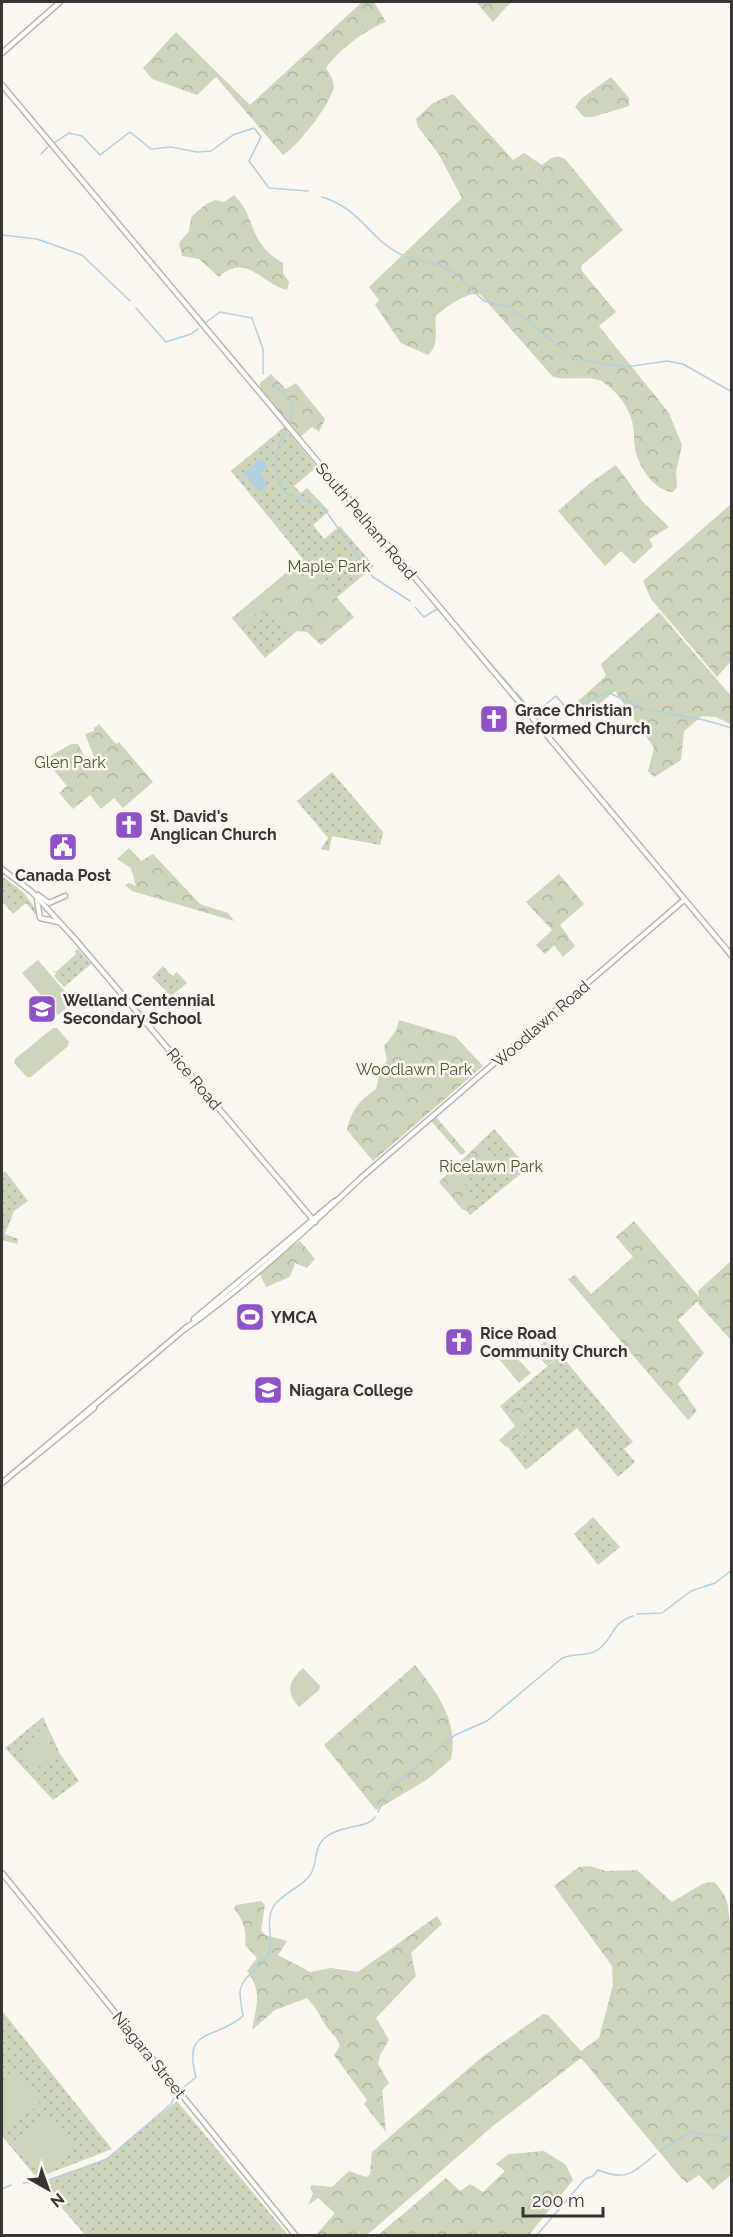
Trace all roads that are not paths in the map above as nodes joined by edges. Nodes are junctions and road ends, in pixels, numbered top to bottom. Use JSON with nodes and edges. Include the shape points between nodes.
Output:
{"nodes":[{"id":1,"x":60,"y":2,"type":"edge"},
{"id":2,"x":2,"y":53,"type":"edge"},
{"id":3,"x":2,"y":85,"type":"edge"},
{"id":4,"x":2,"y":869,"type":"edge"},
{"id":5,"x":32,"y":892,"type":"junction"},
{"id":6,"x":65,"y":896,"type":"dead end"},
{"id":7,"x":684,"y":900,"type":"junction"},
{"id":8,"x":48,"y":910,"type":"junction"},
{"id":9,"x":39,"y":919,"type":"junction"},
{"id":10,"x":59,"y":922,"type":"junction"},
{"id":11,"x":732,"y":956,"type":"edge"},
{"id":12,"x":313,"y":1221,"type":"junction"},
{"id":13,"x":2,"y":1482,"type":"edge"},
{"id":14,"x":2,"y":1873,"type":"edge"},
{"id":15,"x":296,"y":2235,"type":"edge"}],
"edges":[{"from":1,"to":2,"type":"main road"},
{"from":3,"to":7,"type":"main road","name":"South Pelham Road"},
{"from":4,"to":5,"type":"main road"},
{"from":5,"to":6,"type":"main road","via":[[49,903]]},
{"from":5,"to":8,"type":"main road","name":"Rice Road"},
{"from":5,"to":9,"type":"main road","via":[[40,906]]},
{"from":7,"to":11,"type":"main road","name":"South Pelham Road"},
{"from":7,"to":12,"type":"main road","name":"Woodlawn Road"},
{"from":8,"to":9,"type":"main road"},
{"from":8,"to":10,"type":"main road","name":"Rice Road"},
{"from":9,"to":10,"type":"main road"},
{"from":10,"to":12,"type":"main road","name":"Rice Road"},
{"from":12,"to":13,"type":"main road","name":"Woodlawn Road","via":[[219,1304]]},
{"from":14,"to":15,"type":"main road","name":"Niagara Street"}]}
